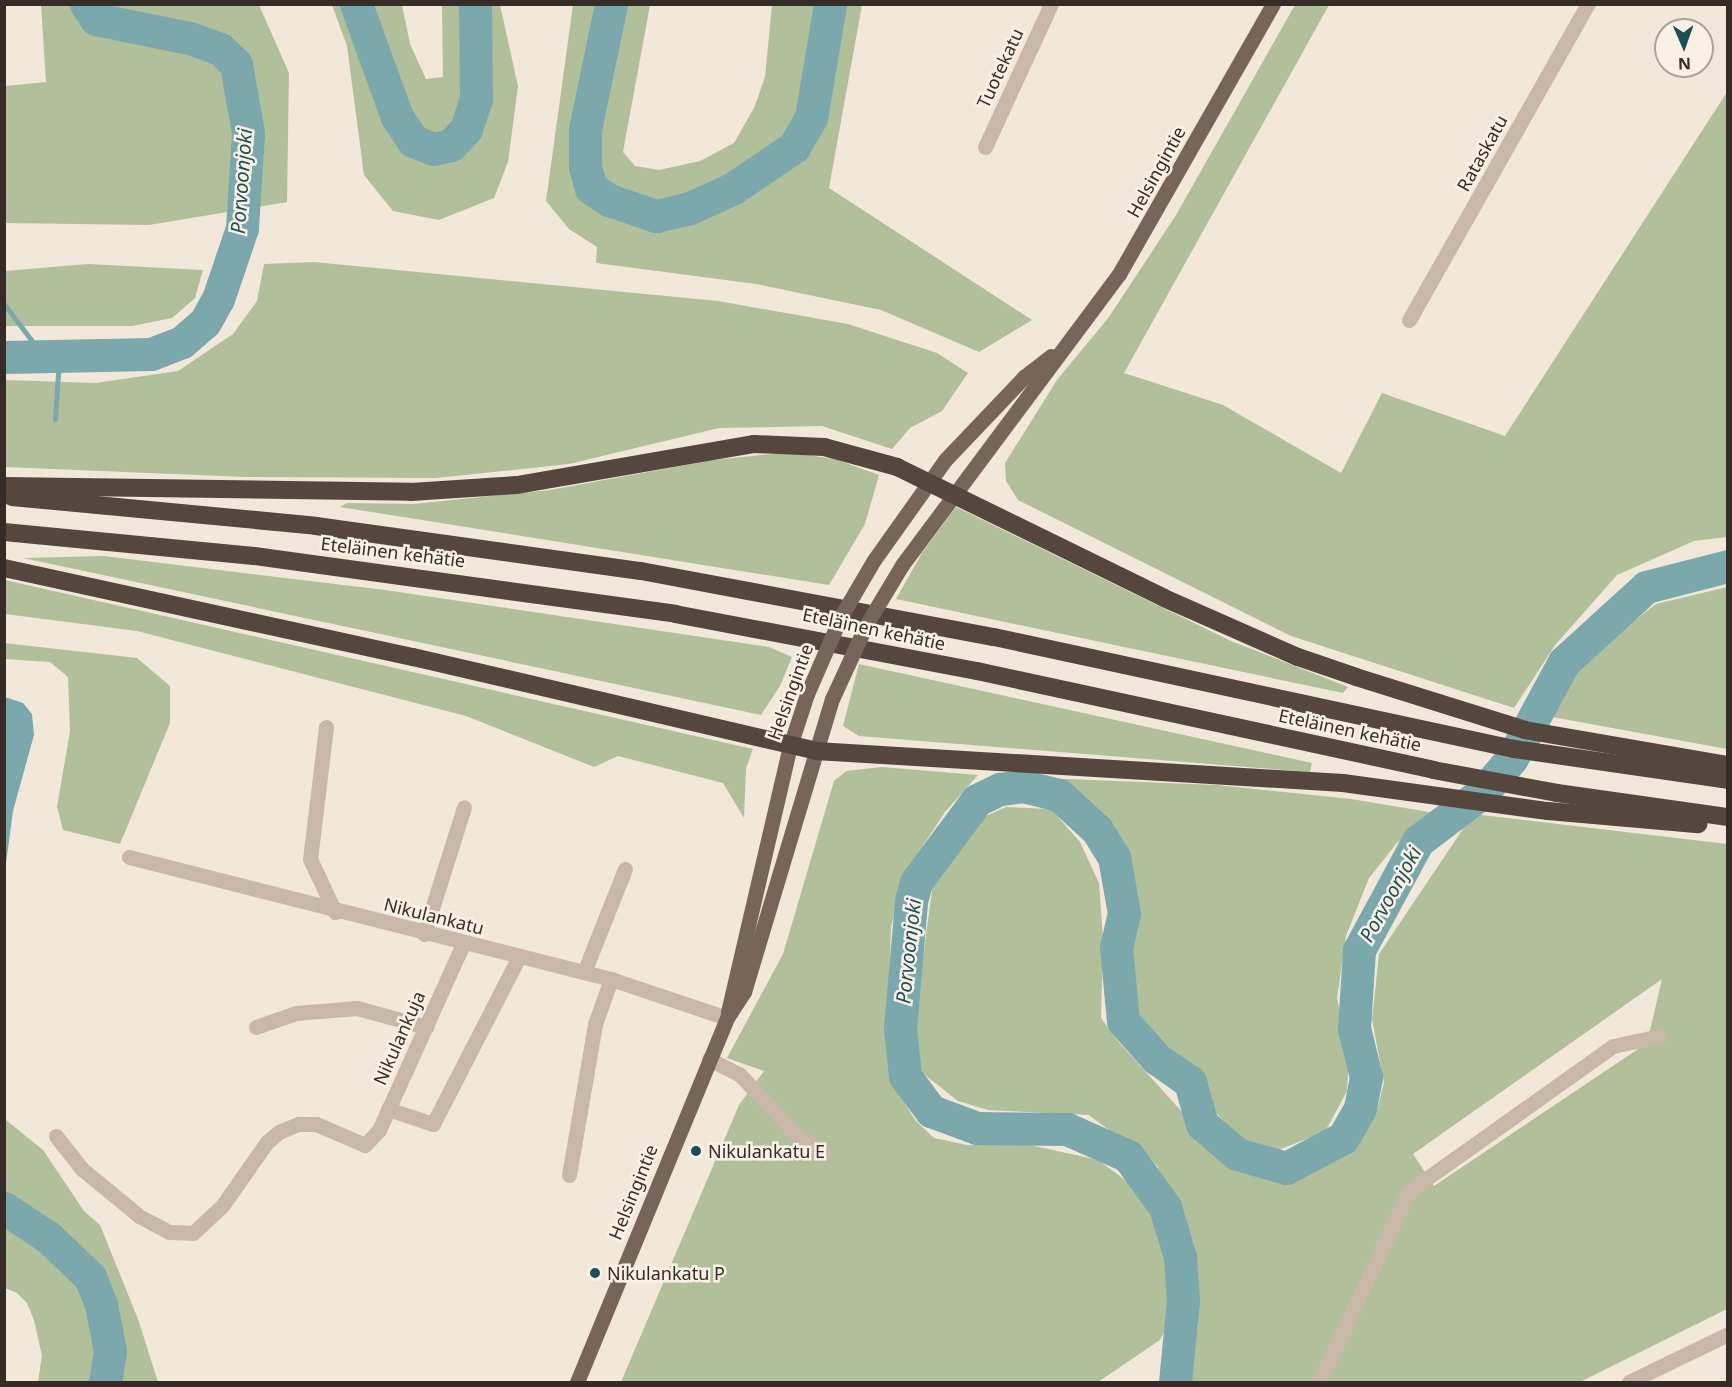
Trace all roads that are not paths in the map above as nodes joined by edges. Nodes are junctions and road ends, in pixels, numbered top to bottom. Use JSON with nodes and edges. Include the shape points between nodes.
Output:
{"nodes":[{"id":1,"x":1051,"y":4,"type":"edge"},
{"id":2,"x":1273,"y":4,"type":"edge"},
{"id":3,"x":1588,"y":4,"type":"edge"},
{"id":4,"x":985,"y":147,"type":"dead end"},
{"id":5,"x":1409,"y":320,"type":"dead end"},
{"id":6,"x":1060,"y":349,"type":"junction"},
{"id":7,"x":928,"y":483,"type":"junction"},
{"id":8,"x":4,"y":486,"type":"edge"},
{"id":9,"x":951,"y":495,"type":"junction"},
{"id":10,"x":4,"y":496,"type":"edge"},
{"id":11,"x":4,"y":532,"type":"edge"},
{"id":12,"x":4,"y":568,"type":"edge"},
{"id":13,"x":326,"y":727,"type":"dead end"},
{"id":14,"x":790,"y":746,"type":"junction"},
{"id":15,"x":816,"y":751,"type":"junction"},
{"id":16,"x":1582,"y":751,"type":"junction"},
{"id":17,"x":1728,"y":765,"type":"edge"},
{"id":18,"x":1728,"y":780,"type":"edge"},
{"id":19,"x":464,"y":807,"type":"dead end"},
{"id":20,"x":1728,"y":817,"type":"edge"},
{"id":21,"x":1728,"y":827,"type":"edge"},
{"id":22,"x":129,"y":857,"type":"dead end"},
{"id":23,"x":625,"y":869,"type":"dead end"},
{"id":24,"x":335,"y":912,"type":"junction"},
{"id":25,"x":424,"y":934,"type":"junction"},
{"id":26,"x":464,"y":944,"type":"junction"},
{"id":27,"x":519,"y":957,"type":"junction"},
{"id":28,"x":584,"y":972,"type":"junction"},
{"id":29,"x":611,"y":979,"type":"junction"},
{"id":30,"x":727,"y":1018,"type":"junction"},
{"id":31,"x":426,"y":1026,"type":"junction"},
{"id":32,"x":256,"y":1027,"type":"dead end"},
{"id":33,"x":1659,"y":1036,"type":"dead end"},
{"id":34,"x":709,"y":1059,"type":"junction"},
{"id":35,"x":388,"y":1109,"type":"junction"},
{"id":36,"x":56,"y":1136,"type":"dead end"},
{"id":37,"x":824,"y":1152,"type":"dead end"},
{"id":38,"x":569,"y":1175,"type":"dead end"},
{"id":39,"x":1728,"y":1334,"type":"edge"},
{"id":40,"x":577,"y":1383,"type":"edge"},
{"id":41,"x":1318,"y":1383,"type":"edge"},
{"id":42,"x":1629,"y":1383,"type":"edge"}],
"edges":[{"from":1,"to":4,"type":"street","name":"Tuotekatu"},
{"from":2,"to":6,"type":"main road","name":"Helsingintie","via":[[1145,231],[1113,282]]},
{"from":3,"to":5,"type":"street","name":"Rataskatu"},
{"from":6,"to":7,"type":"main road","name":"Helsingintie","via":[[1024,377]]},
{"from":6,"to":9,"type":"main road","name":"Helsingintie","via":[[1035,389]]},
{"from":7,"to":8,"type":"highway","via":[[876,460],[789,443],[711,450],[517,485],[451,490]]},
{"from":7,"to":9,"type":"highway"},
{"from":7,"to":14,"type":"main road","name":"Helsingintie","bridge":true,"via":[[874,560],[841,616],[807,694]]},
{"from":9,"to":15,"type":"main road","name":"Helsingintie","bridge":true,"via":[[866,625],[832,699]]},
{"from":9,"to":16,"type":"highway","via":[[1298,657]]},
{"from":10,"to":16,"type":"highway","name":"Eteläinen kehätie","via":[[316,526],[641,571],[994,637],[1452,736]]},
{"from":11,"to":20,"type":"highway","name":"Eteläinen kehätie","via":[[368,570],[792,634],[1433,770],[1557,793]]},
{"from":12,"to":14,"type":"highway","via":[[402,654]]},
{"from":13,"to":24,"type":"street","via":[[310,858]]},
{"from":14,"to":15,"type":"highway"},
{"from":14,"to":30,"type":"main road","name":"Helsingintie"},
{"from":15,"to":21,"type":"highway","via":[[1343,783],[1548,811]]},
{"from":15,"to":30,"type":"main road","name":"Helsingintie","via":[[744,992]]},
{"from":16,"to":17,"type":"highway"},
{"from":16,"to":18,"type":"highway","name":"Eteläinen kehätie"},
{"from":19,"to":25,"type":"street"},
{"from":22,"to":24,"type":"street","name":"Nikulankatu"},
{"from":23,"to":28,"type":"street"},
{"from":24,"to":25,"type":"street","name":"Nikulankatu"},
{"from":25,"to":26,"type":"street","name":"Nikulankatu"},
{"from":26,"to":27,"type":"street","name":"Nikulankatu"},
{"from":26,"to":31,"type":"street","name":"Nikulankuja"},
{"from":27,"to":28,"type":"street","name":"Nikulankatu"},
{"from":27,"to":35,"type":"street","via":[[433,1124]]},
{"from":28,"to":29,"type":"street","name":"Nikulankatu"},
{"from":29,"to":30,"type":"street","name":"Nikulankatu"},
{"from":29,"to":38,"type":"street","via":[[595,1024]]},
{"from":30,"to":34,"type":"main road","name":"Helsingintie"},
{"from":31,"to":32,"type":"street","via":[[357,1008],[296,1013]]},
{"from":31,"to":35,"type":"street","name":"Nikulankuja"},
{"from":33,"to":41,"type":"street","via":[[1613,1046],[1409,1191]]},
{"from":34,"to":37,"type":"street","via":[[740,1075],[799,1137]]},
{"from":34,"to":40,"type":"main road","name":"Helsingintie"},
{"from":35,"to":36,"type":"street","name":"Nikulankuja","via":[[379,1130],[365,1145],[316,1124],[298,1124],[279,1132],[267,1142],[217,1212],[193,1233],[182,1235],[139,1216],[82,1169]]},
{"from":39,"to":42,"type":"street"}]}
